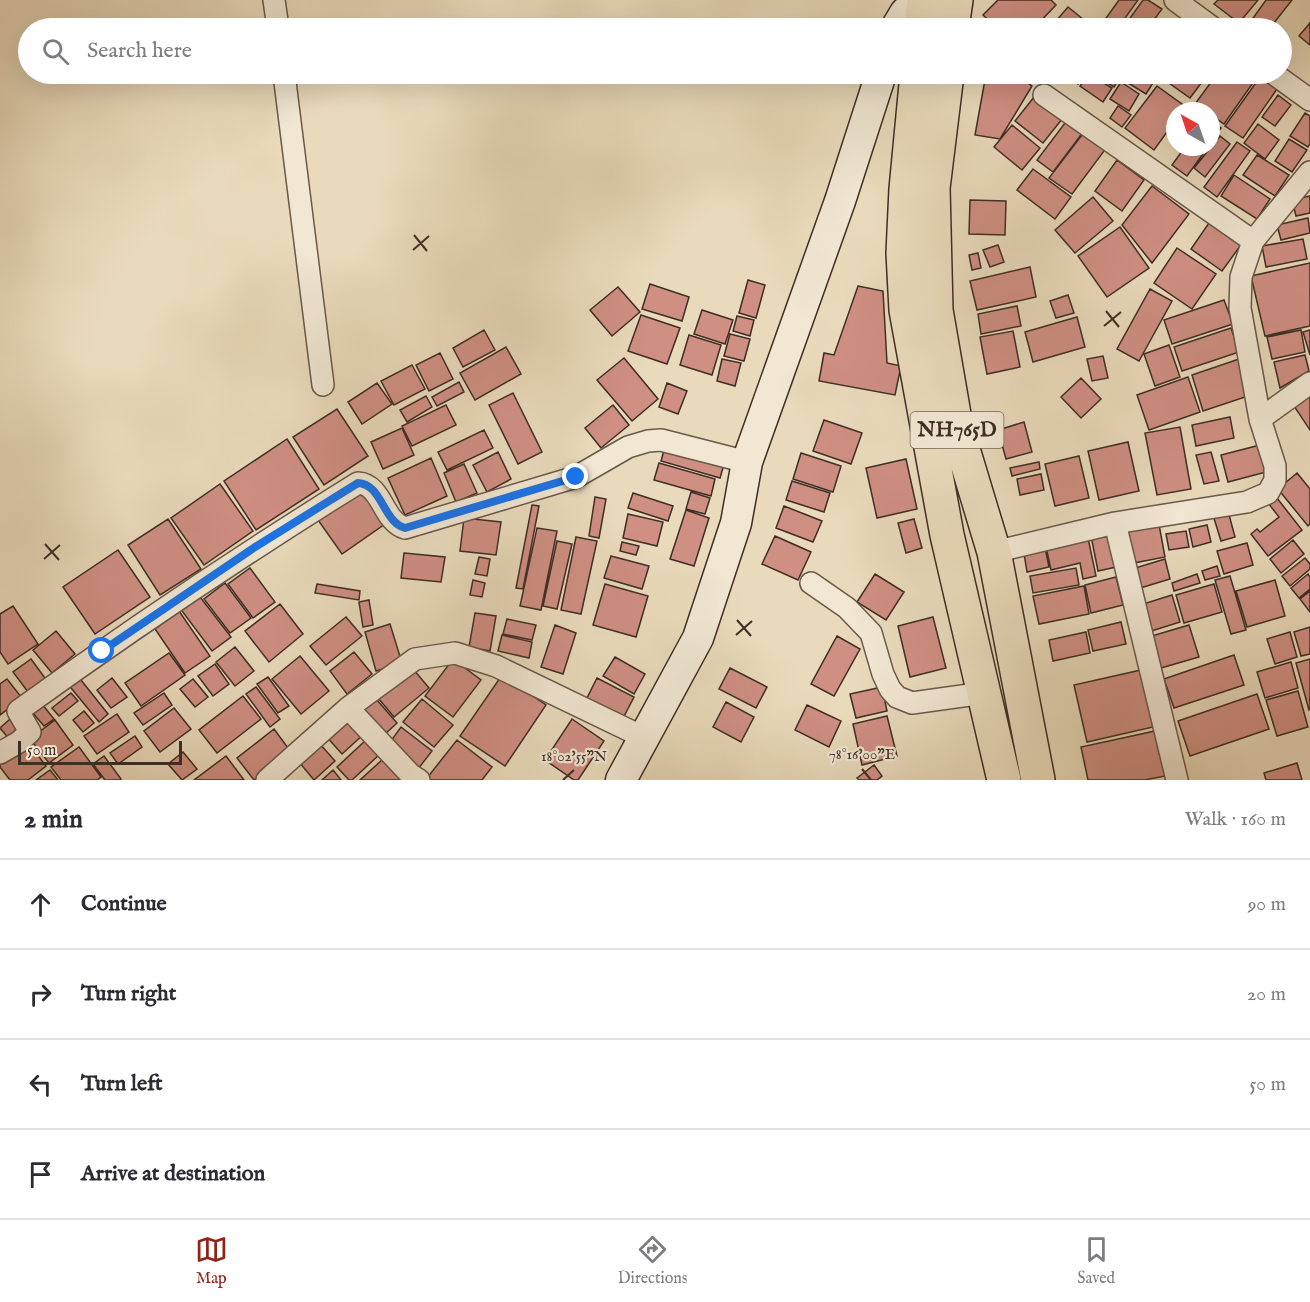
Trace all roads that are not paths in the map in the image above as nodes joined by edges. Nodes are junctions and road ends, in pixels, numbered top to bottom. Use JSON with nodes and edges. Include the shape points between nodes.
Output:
{"nodes":[{"id":1,"x":274,"y":0,"type":"edge"},
{"id":2,"x":918,"y":0,"type":"edge"},
{"id":3,"x":924,"y":0,"type":"edge"},
{"id":4,"x":956,"y":0,"type":"edge"},
{"id":5,"x":1175,"y":0,"type":"edge"},
{"id":6,"x":277,"y":18,"type":"edge"},
{"id":7,"x":902,"y":18,"type":"edge"},
{"id":8,"x":922,"y":18,"type":"edge"},
{"id":9,"x":953,"y":18,"type":"edge"},
{"id":10,"x":1199,"y":18,"type":"edge"},
{"id":11,"x":285,"y":84,"type":"edge"},
{"id":12,"x":878,"y":84,"type":"edge"},
{"id":13,"x":916,"y":84,"type":"edge"},
{"id":14,"x":946,"y":84,"type":"edge"},
{"id":15,"x":1288,"y":84,"type":"edge"},
{"id":16,"x":1044,"y":95,"type":"dead end"},
{"id":17,"x":1310,"y":100,"type":"edge"},
{"id":18,"x":1310,"y":172,"type":"edge"},
{"id":19,"x":1253,"y":241,"type":"junction"},
{"id":20,"x":1310,"y":383,"type":"edge"},
{"id":21,"x":323,"y":385,"type":"dead end"},
{"id":22,"x":1260,"y":419,"type":"junction"},
{"id":23,"x":747,"y":462,"type":"junction"},
{"id":24,"x":1115,"y":523,"type":"junction"},
{"id":25,"x":994,"y":552,"type":"junction"},
{"id":26,"x":812,"y":583,"type":"dead end"},
{"id":27,"x":984,"y":693,"type":"junction"},
{"id":28,"x":348,"y":708,"type":"junction"},
{"id":29,"x":645,"y":738,"type":"junction"},
{"id":30,"x":0,"y":753,"type":"edge"},
{"id":31,"x":267,"y":780,"type":"edge"},
{"id":32,"x":419,"y":780,"type":"edge"},
{"id":33,"x":621,"y":780,"type":"edge"},
{"id":34,"x":1004,"y":780,"type":"edge"},
{"id":35,"x":1038,"y":780,"type":"edge"},
{"id":36,"x":1177,"y":780,"type":"edge"}],
"edges":[{"from":1,"to":6,"type":"street"},
{"from":2,"to":7,"type":"street"},
{"from":3,"to":8,"type":"highway"},
{"from":4,"to":9,"type":"highway"},
{"from":5,"to":10,"type":"street"},
{"from":11,"to":21,"type":"street"},
{"from":12,"to":23,"type":"street"},
{"from":13,"to":27,"type":"highway","number":"NH765D","via":[[903,242],[906,310],[947,535]]},
{"from":14,"to":25,"type":"highway","number":"NH765D","via":[[933,188],[936,310],[956,426]]},
{"from":15,"to":17,"type":"street"},
{"from":16,"to":19,"type":"street"},
{"from":18,"to":19,"type":"street"},
{"from":19,"to":22,"type":"street","via":[[1240,277],[1240,308]]},
{"from":20,"to":22,"type":"street"},
{"from":22,"to":24,"type":"street","via":[[1275,466],[1275,480],[1268,493],[1247,502]]},
{"from":23,"to":29,"type":"street","via":[[736,523],[699,638]]},
{"from":23,"to":30,"type":"street","via":[[661,440],[648,441],[628,447],[576,477],[405,528],[396,524],[369,486],[358,483],[255,547],[18,711],[30,732]]},
{"from":24,"to":25,"type":"street"},
{"from":24,"to":36,"type":"street"},
{"from":25,"to":35,"type":"highway","number":"NH765D"},
{"from":26,"to":27,"type":"street","via":[[847,608],[871,633],[883,674],[897,697],[912,703]]},
{"from":27,"to":34,"type":"highway","number":"NH765D"},
{"from":28,"to":29,"type":"street","via":[[416,659],[455,653],[496,666]]},
{"from":28,"to":31,"type":"street"},
{"from":28,"to":32,"type":"street"},
{"from":29,"to":33,"type":"street"}]}
